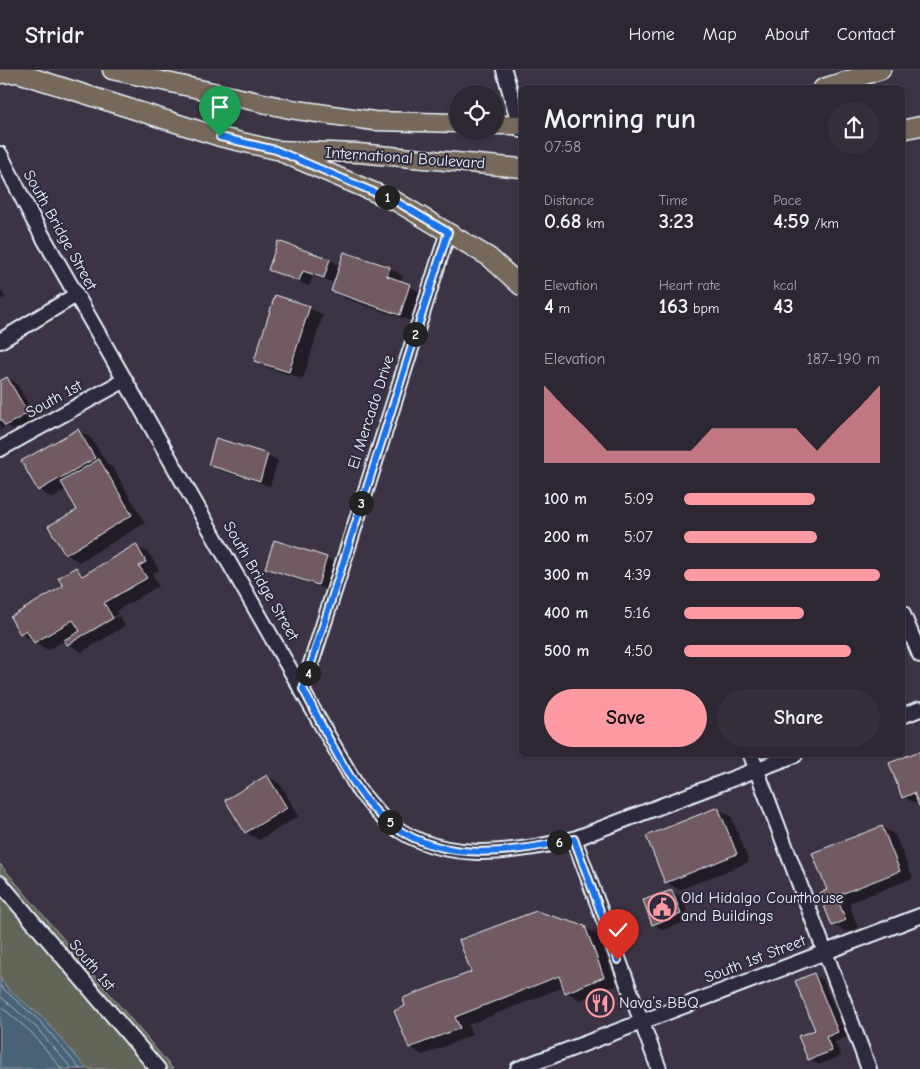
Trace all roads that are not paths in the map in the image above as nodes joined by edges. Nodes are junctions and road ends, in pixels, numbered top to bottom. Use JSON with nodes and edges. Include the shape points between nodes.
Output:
{"nodes":[{"id":1,"x":112,"y":70,"type":"edge"},
{"id":2,"x":504,"y":70,"type":"edge"},
{"id":3,"x":882,"y":70,"type":"edge"},
{"id":4,"x":0,"y":74,"type":"edge"},
{"id":5,"x":833,"y":85,"type":"edge"},
{"id":6,"x":519,"y":120,"type":"edge"},
{"id":7,"x":449,"y":124,"type":"edge"},
{"id":8,"x":504,"y":125,"type":"edge"},
{"id":9,"x":920,"y":126,"type":"edge"},
{"id":10,"x":519,"y":127,"type":"edge"},
{"id":11,"x":905,"y":129,"type":"edge"},
{"id":12,"x":276,"y":150,"type":"junction"},
{"id":13,"x":1,"y":158,"type":"edge"},
{"id":14,"x":519,"y":168,"type":"edge"},
{"id":15,"x":448,"y":232,"type":"junction"},
{"id":16,"x":519,"y":284,"type":"edge"},
{"id":17,"x":76,"y":294,"type":"junction"},
{"id":18,"x":0,"y":341,"type":"edge"},
{"id":19,"x":125,"y":380,"type":"junction"},
{"id":20,"x":0,"y":449,"type":"edge"},
{"id":21,"x":905,"y":619,"type":"edge"},
{"id":22,"x":920,"y":655,"type":"edge"},
{"id":23,"x":303,"y":689,"type":"junction"},
{"id":24,"x":920,"y":709,"type":"edge"},
{"id":25,"x":905,"y":715,"type":"edge"},
{"id":26,"x":752,"y":757,"type":"edge"},
{"id":27,"x":790,"y":757,"type":"edge"},
{"id":28,"x":757,"y":769,"type":"junction"},
{"id":29,"x":574,"y":839,"type":"junction"},
{"id":30,"x":0,"y":883,"type":"edge"},
{"id":31,"x":920,"y":916,"type":"edge"},
{"id":32,"x":826,"y":952,"type":"junction"},
{"id":33,"x":641,"y":1021,"type":"junction"},
{"id":34,"x":158,"y":1069,"type":"edge"},
{"id":35,"x":518,"y":1069,"type":"edge"},
{"id":36,"x":659,"y":1069,"type":"edge"},
{"id":37,"x":869,"y":1069,"type":"edge"}],
"edges":[{"from":1,"to":7,"type":"main road","via":[[290,108],[374,121]]},
{"from":2,"to":6,"type":"street"},
{"from":3,"to":5,"type":"main road"},
{"from":4,"to":12,"type":"main road","name":"International Boulevard","via":[[18,72],[220,137]]},
{"from":8,"to":10,"type":"main road"},
{"from":9,"to":11,"type":"main road"},
{"from":12,"to":14,"type":"main road","name":"International Boulevard","via":[[358,152]]},
{"from":12,"to":15,"type":"main road","via":[[397,202]]},
{"from":13,"to":17,"type":"street","name":"South Bridge Street"},
{"from":15,"to":16,"type":"main road","via":[[489,257]]},
{"from":15,"to":23,"type":"street","name":"El Mercado Drive"},
{"from":17,"to":18,"type":"street"},
{"from":17,"to":19,"type":"street","name":"South Bridge Street"},
{"from":19,"to":20,"type":"street","name":"South 1st"},
{"from":19,"to":23,"type":"street","name":"South Bridge Street"},
{"from":21,"to":22,"type":"street"},
{"from":23,"to":29,"type":"street","name":"South Bridge Street","via":[[360,792],[381,816],[410,836],[439,847],[472,853],[522,850]]},
{"from":24,"to":25,"type":"street"},
{"from":26,"to":28,"type":"street"},
{"from":27,"to":28,"type":"street","name":"South Bridge Street"},
{"from":28,"to":29,"type":"street","name":"South Bridge Street"},
{"from":28,"to":32,"type":"street"},
{"from":29,"to":33,"type":"street"},
{"from":30,"to":34,"type":"street","name":"South 1st"},
{"from":31,"to":32,"type":"street","name":"South 1st Street"},
{"from":32,"to":33,"type":"street","name":"South 1st Street"},
{"from":32,"to":37,"type":"street"},
{"from":33,"to":35,"type":"street","name":"South 1st Street"},
{"from":33,"to":36,"type":"street"}]}
